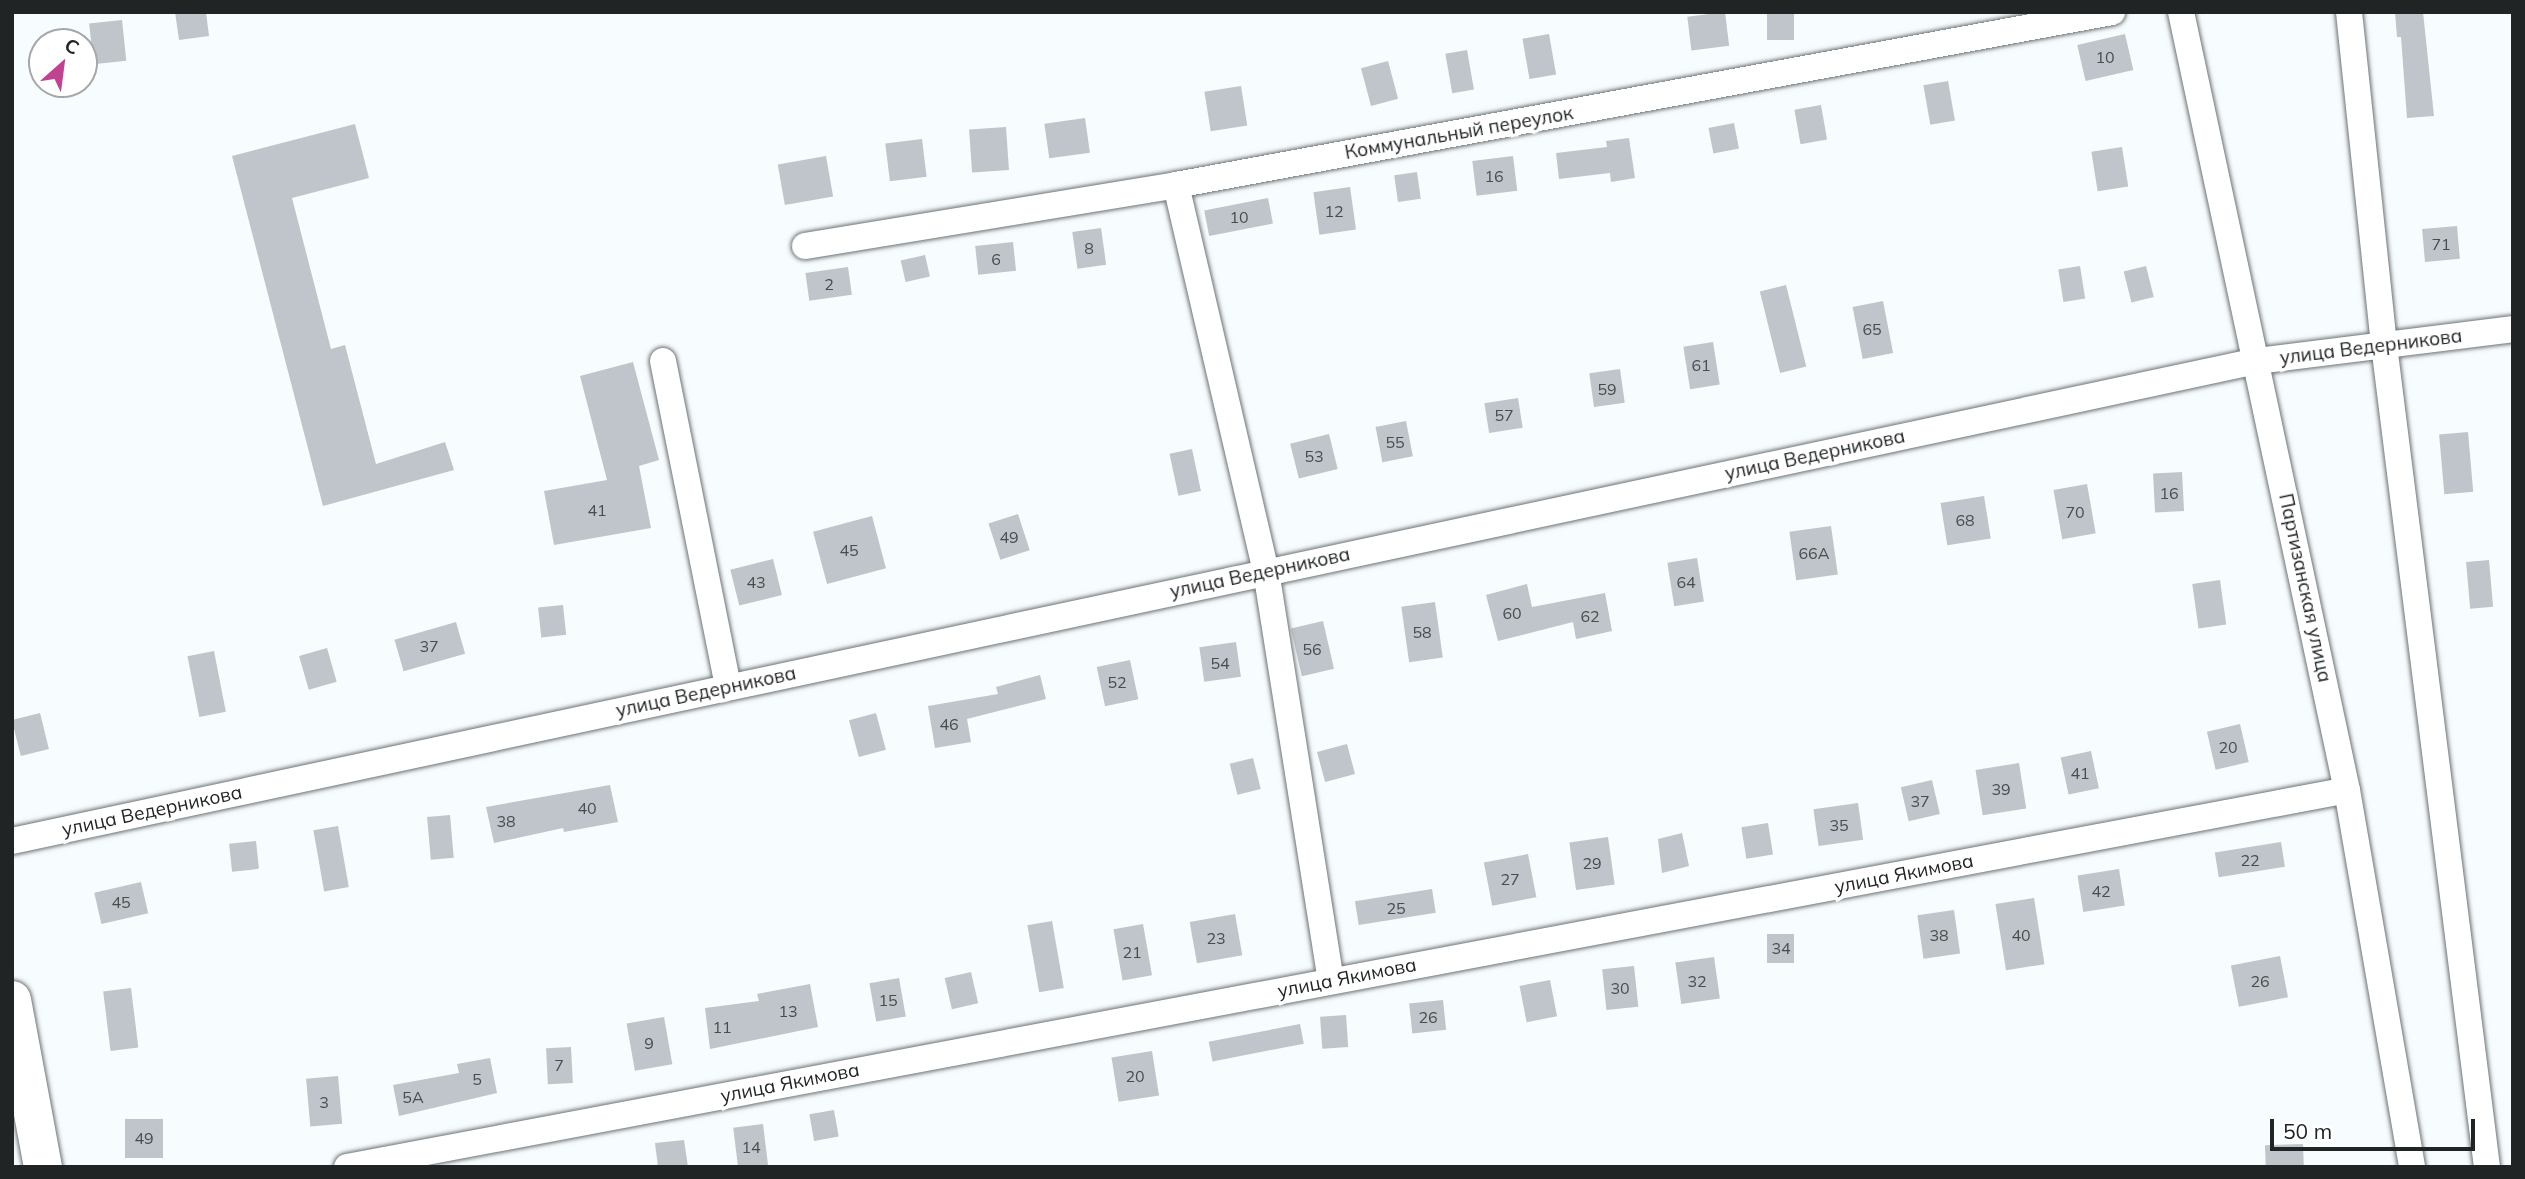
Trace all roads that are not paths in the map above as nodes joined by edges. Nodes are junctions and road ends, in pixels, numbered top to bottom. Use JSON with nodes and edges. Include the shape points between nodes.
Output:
{"nodes":[{"id":1,"x":2112,"y":12,"type":"edge"},
{"id":2,"x":2181,"y":12,"type":"edge"},
{"id":3,"x":2348,"y":12,"type":"edge"},
{"id":4,"x":1176,"y":185,"type":"junction"},
{"id":5,"x":805,"y":246,"type":"dead end"},
{"id":6,"x":2513,"y":329,"type":"edge"},
{"id":7,"x":2384,"y":345,"type":"junction"},
{"id":8,"x":663,"y":361,"type":"dead end"},
{"id":9,"x":2257,"y":361,"type":"junction"},
{"id":10,"x":1266,"y":571,"type":"junction"},
{"id":11,"x":729,"y":687,"type":"junction"},
{"id":12,"x":2347,"y":790,"type":"junction"},
{"id":13,"x":12,"y":841,"type":"edge"},
{"id":14,"x":1331,"y":981,"type":"junction"},
{"id":15,"x":12,"y":1000,"type":"edge"},
{"id":16,"x":43,"y":1167,"type":"edge"},
{"id":17,"x":347,"y":1167,"type":"edge"},
{"id":18,"x":2412,"y":1167,"type":"edge"},
{"id":19,"x":2487,"y":1167,"type":"edge"}],
"edges":[{"from":1,"to":4,"type":"street","name":"Коммунальный переулок"},
{"from":2,"to":9,"type":"street","name":"Партизанская улица"},
{"from":3,"to":7,"type":"street"},
{"from":4,"to":5,"type":"street","name":"Коммунальный переулок"},
{"from":4,"to":10,"type":"street"},
{"from":6,"to":7,"type":"street","name":"улица Ведерникова"},
{"from":7,"to":9,"type":"street","name":"улица Ведерникова"},
{"from":7,"to":19,"type":"street"},
{"from":8,"to":11,"type":"street"},
{"from":9,"to":10,"type":"street","name":"улица Ведерникова"},
{"from":9,"to":12,"type":"street","name":"Партизанская улица"},
{"from":10,"to":11,"type":"street","name":"улица Ведерникова"},
{"from":10,"to":14,"type":"street"},
{"from":11,"to":13,"type":"street","name":"улица Ведерникова"},
{"from":12,"to":14,"type":"street","name":"улица Якимова"},
{"from":12,"to":18,"type":"street","name":"Партизанская улица"},
{"from":14,"to":17,"type":"street","name":"улица Якимова"},
{"from":15,"to":16,"type":"highway"}]}
